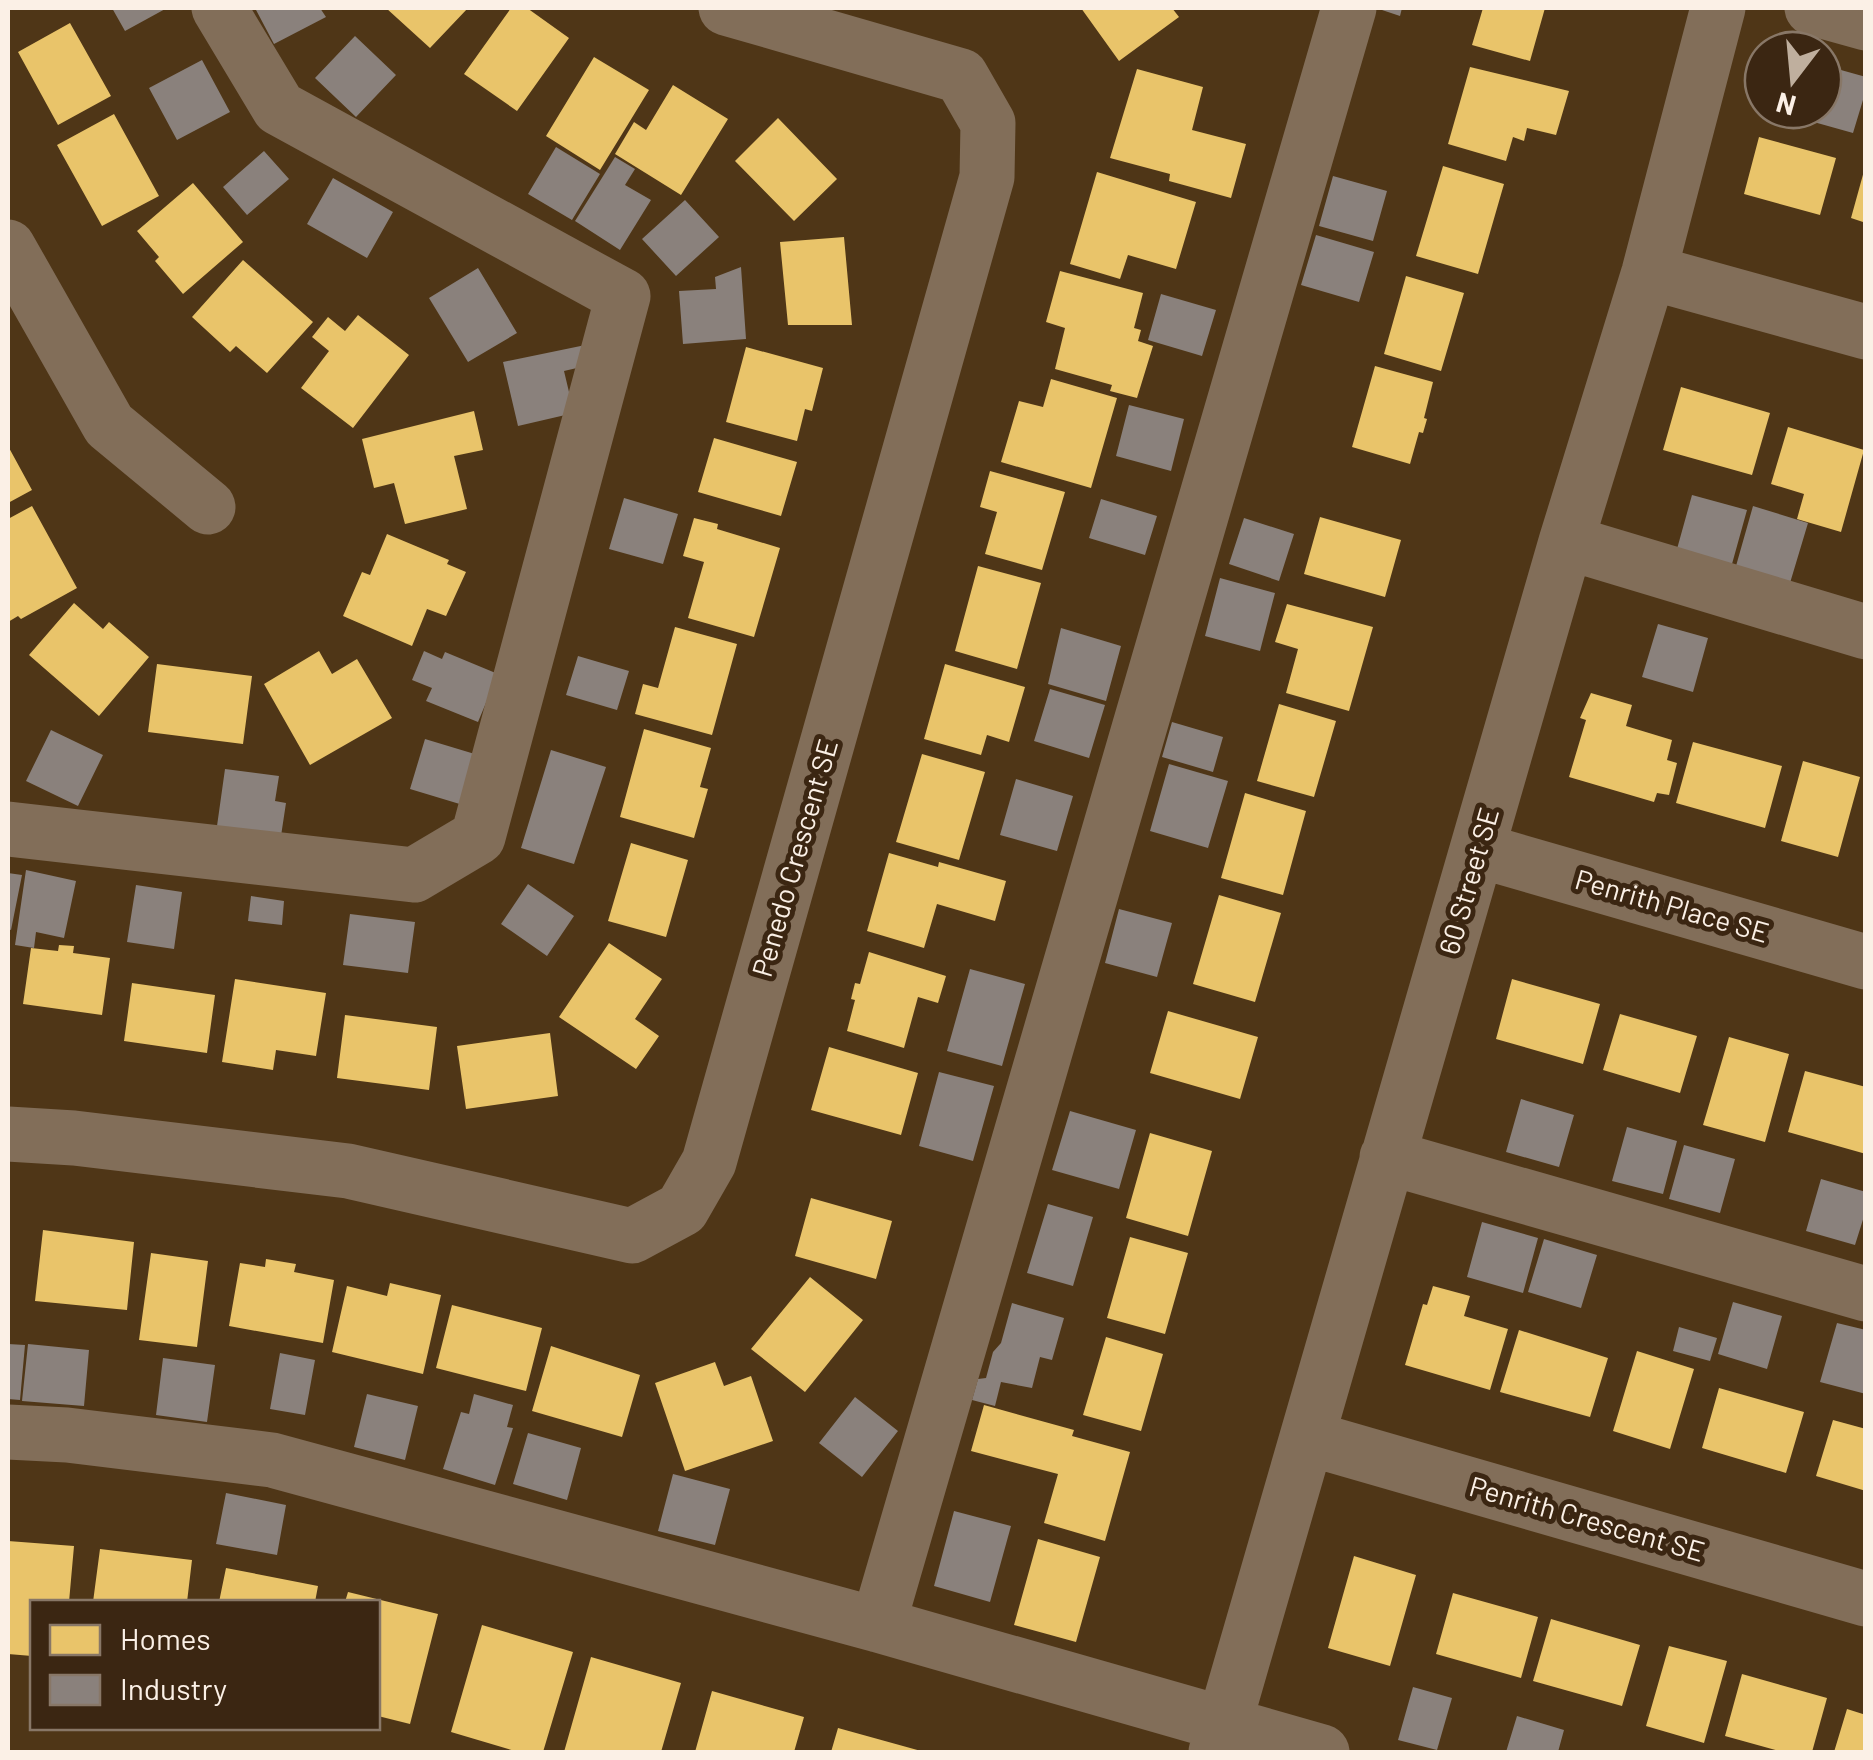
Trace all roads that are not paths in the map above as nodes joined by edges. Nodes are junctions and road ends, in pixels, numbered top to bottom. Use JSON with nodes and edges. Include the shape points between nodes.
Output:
{"nodes":[{"id":1,"x":219,"y":8,"type":"edge"},
{"id":2,"x":726,"y":8,"type":"edge"},
{"id":3,"x":1349,"y":8,"type":"edge"},
{"id":4,"x":1718,"y":8,"type":"edge"},
{"id":5,"x":1812,"y":8,"type":"edge"},
{"id":6,"x":1866,"y":23,"type":"edge"},
{"id":7,"x":8,"y":247,"type":"edge"},
{"id":8,"x":1649,"y":272,"type":"junction"},
{"id":9,"x":1866,"y":332,"type":"edge"},
{"id":10,"x":208,"y":507,"type":"dead end"},
{"id":11,"x":1566,"y":542,"type":"junction"},
{"id":12,"x":1866,"y":632,"type":"edge"},
{"id":13,"x":8,"y":828,"type":"edge"},
{"id":14,"x":1478,"y":850,"type":"junction"},
{"id":15,"x":1866,"y":962,"type":"edge"},
{"id":16,"x":8,"y":1134,"type":"edge"},
{"id":17,"x":1388,"y":1157,"type":"junction"},
{"id":18,"x":1866,"y":1294,"type":"edge"},
{"id":19,"x":8,"y":1432,"type":"edge"},
{"id":20,"x":1308,"y":1438,"type":"junction"},
{"id":21,"x":1866,"y":1599,"type":"edge"},
{"id":22,"x":878,"y":1625,"type":"junction"},
{"id":23,"x":1220,"y":1739,"type":"edge"},
{"id":24,"x":1322,"y":1752,"type":"edge"}],
"edges":[{"from":1,"to":13,"type":"street","via":[[279,108],[623,296],[478,837],[414,875]]},
{"from":2,"to":16,"type":"street","name":"Penedo Crescent SE","via":[[961,76],[988,123],[987,178],[708,1162],[682,1209],[632,1236],[348,1171]]},
{"from":3,"to":22,"type":"street"},
{"from":4,"to":8,"type":"street","name":"60 Street SE"},
{"from":5,"to":6,"type":"street"},
{"from":7,"to":10,"type":"street","via":[[110,425]]},
{"from":8,"to":9,"type":"street"},
{"from":8,"to":11,"type":"street","name":"60 Street SE"},
{"from":11,"to":12,"type":"street"},
{"from":11,"to":14,"type":"street","name":"60 Street SE"},
{"from":14,"to":15,"type":"street","name":"Penrith Place SE"},
{"from":14,"to":17,"type":"street","name":"60 Street SE"},
{"from":17,"to":18,"type":"street"},
{"from":17,"to":20,"type":"street","name":"60 Street SE"},
{"from":19,"to":22,"type":"street","via":[[272,1460]]},
{"from":20,"to":21,"type":"street","name":"Penrith Crescent SE"},
{"from":20,"to":23,"type":"street","name":"60 Street SE"},
{"from":22,"to":23,"type":"street"},
{"from":23,"to":24,"type":"street"}]}
